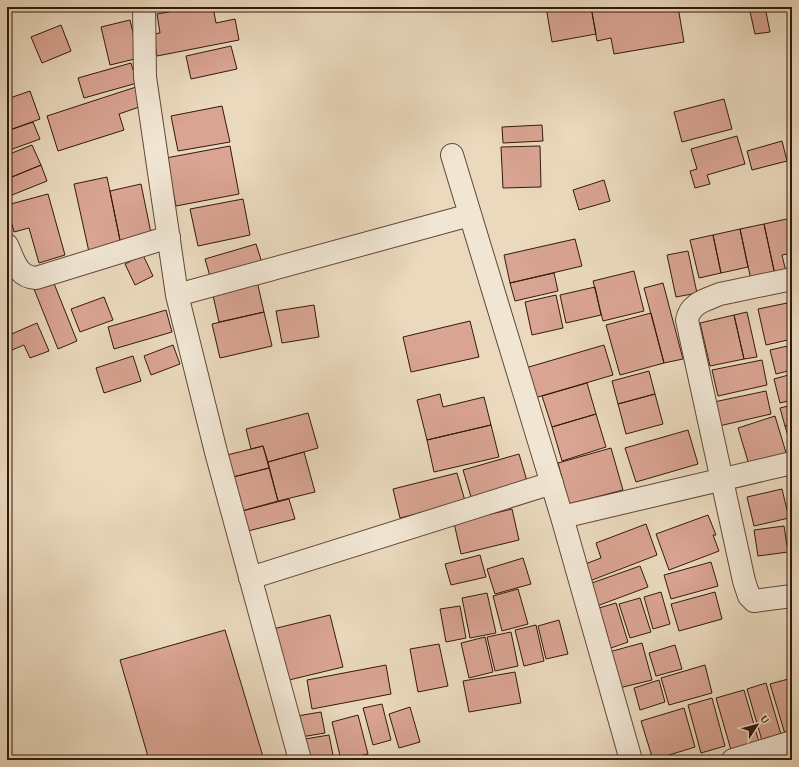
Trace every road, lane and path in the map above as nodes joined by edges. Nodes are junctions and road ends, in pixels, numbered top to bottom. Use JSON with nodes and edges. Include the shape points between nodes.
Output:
{"nodes":[{"id":1,"x":144,"y":7,"type":"edge"},
{"id":2,"x":452,"y":155,"type":"dead end"},
{"id":3,"x":470,"y":215,"type":"junction"},
{"id":4,"x":169,"y":238,"type":"junction"},
{"id":5,"x":7,"y":245,"type":"edge"},
{"id":6,"x":792,"y":279,"type":"edge"},
{"id":7,"x":177,"y":295,"type":"junction"},
{"id":8,"x":792,"y":463,"type":"edge"},
{"id":9,"x":721,"y":480,"type":"junction"},
{"id":10,"x":552,"y":483,"type":"junction"},
{"id":11,"x":562,"y":517,"type":"junction"},
{"id":12,"x":250,"y":578,"type":"junction"},
{"id":13,"x":792,"y":596,"type":"edge"},
{"id":14,"x":792,"y":742,"type":"edge"},
{"id":15,"x":300,"y":760,"type":"edge"},
{"id":16,"x":631,"y":760,"type":"edge"},
{"id":17,"x":733,"y":760,"type":"edge"}],
"edges":[{"from":1,"to":4,"type":"street","via":[[145,77]]},
{"from":2,"to":3,"type":"street"},
{"from":3,"to":7,"type":"street"},
{"from":3,"to":10,"type":"street"},
{"from":4,"to":5,"type":"street","via":[[36,278],[28,278],[20,273]]},
{"from":4,"to":7,"type":"street"},
{"from":6,"to":9,"type":"street","via":[[720,294],[696,304],[688,313],[687,328]]},
{"from":7,"to":12,"type":"street"},
{"from":8,"to":9,"type":"street"},
{"from":9,"to":11,"type":"street"},
{"from":9,"to":13,"type":"street","via":[[749,596],[754,601],[764,602]]},
{"from":10,"to":11,"type":"street"},
{"from":10,"to":12,"type":"street"},
{"from":11,"to":16,"type":"street"},
{"from":12,"to":15,"type":"street"},
{"from":14,"to":17,"type":"street"}]}
